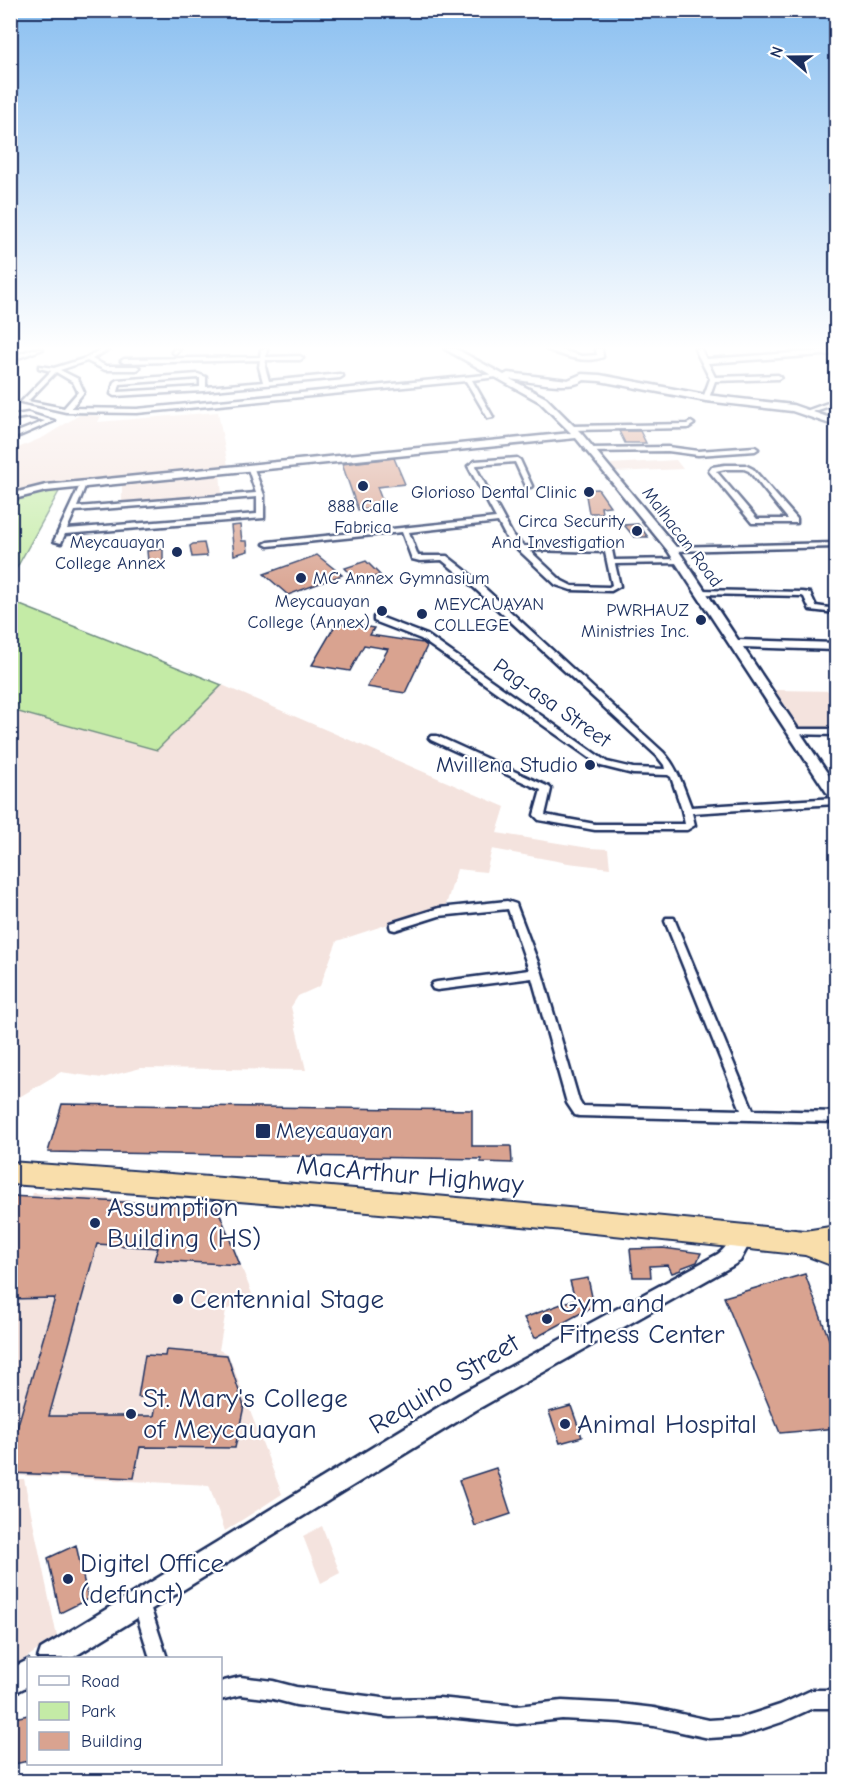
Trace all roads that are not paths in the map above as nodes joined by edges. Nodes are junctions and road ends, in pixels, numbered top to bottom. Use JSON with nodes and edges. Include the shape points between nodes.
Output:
{"nodes":[{"id":1,"x":574,"y":432,"type":"edge"},
{"id":2,"x":569,"y":433,"type":"edge"},
{"id":3,"x":755,"y":449,"type":"dead end"},
{"id":4,"x":590,"y":451,"type":"junction"},
{"id":5,"x":714,"y":452,"type":"junction"},
{"id":6,"x":725,"y":467,"type":"junction"},
{"id":7,"x":250,"y":469,"type":"junction"},
{"id":8,"x":83,"y":484,"type":"junction"},
{"id":9,"x":529,"y":486,"type":"dead end"},
{"id":10,"x":260,"y":495,"type":"junction"},
{"id":11,"x":10,"y":497,"type":"edge"},
{"id":12,"x":74,"y":509,"type":"junction"},
{"id":13,"x":499,"y":520,"type":"junction"},
{"id":14,"x":404,"y":529,"type":"junction"},
{"id":15,"x":63,"y":532,"type":"junction"},
{"id":16,"x":58,"y":541,"type":"dead end"},
{"id":17,"x":268,"y":544,"type":"dead end"},
{"id":18,"x":837,"y":545,"type":"edge"},
{"id":19,"x":524,"y":548,"type":"junction"},
{"id":20,"x":672,"y":549,"type":"junction"},
{"id":21,"x":681,"y":561,"type":"junction"},
{"id":22,"x":612,"y":562,"type":"junction"},
{"id":23,"x":702,"y":592,"type":"junction"},
{"id":24,"x":837,"y":611,"type":"edge"},
{"id":25,"x":377,"y":619,"type":"dead end"},
{"id":26,"x":735,"y":643,"type":"junction"},
{"id":27,"x":837,"y":646,"type":"edge"},
{"id":28,"x":794,"y":732,"type":"junction"},
{"id":29,"x":837,"y":732,"type":"edge"},
{"id":30,"x":434,"y":738,"type":"dead end"},
{"id":31,"x":670,"y":772,"type":"junction"},
{"id":32,"x":837,"y":798,"type":"edge"},
{"id":33,"x":687,"y":810,"type":"junction"},
{"id":34,"x":670,"y":921,"type":"dead end"},
{"id":35,"x":395,"y":926,"type":"dead end"},
{"id":36,"x":536,"y":973,"type":"junction"},
{"id":37,"x":437,"y":986,"type":"dead end"},
{"id":38,"x":749,"y":1115,"type":"junction"},
{"id":39,"x":837,"y":1117,"type":"edge"},
{"id":40,"x":10,"y":1173,"type":"edge"},
{"id":41,"x":743,"y":1237,"type":"junction"},
{"id":42,"x":837,"y":1238,"type":"edge"},
{"id":43,"x":805,"y":1243,"type":"junction"},
{"id":44,"x":837,"y":1255,"type":"edge"},
{"id":45,"x":141,"y":1603,"type":"junction"},
{"id":46,"x":53,"y":1657,"type":"edge"},
{"id":47,"x":158,"y":1657,"type":"edge"},
{"id":48,"x":27,"y":1673,"type":"edge"},
{"id":49,"x":10,"y":1683,"type":"edge"},
{"id":50,"x":222,"y":1690,"type":"edge"},
{"id":51,"x":837,"y":1699,"type":"edge"}],
"edges":[{"from":1,"to":4,"type":"street","name":"Malhacan Road"},
{"from":2,"to":7,"type":"street"},
{"from":3,"to":5,"type":"street"},
{"from":4,"to":5,"type":"street"},
{"from":4,"to":20,"type":"street","name":"Malhacan Road"},
{"from":5,"to":6,"type":"street"},
{"from":6,"to":6,"type":"street","via":[[712,471],[755,521],[794,521],[751,470]]},
{"from":7,"to":8,"type":"street"},
{"from":7,"to":10,"type":"street"},
{"from":8,"to":11,"type":"street"},
{"from":8,"to":12,"type":"street"},
{"from":9,"to":13,"type":"street","via":[[517,460],[471,466]]},
{"from":10,"to":12,"type":"street"},
{"from":10,"to":15,"type":"street","via":[[263,514],[257,517]]},
{"from":12,"to":15,"type":"street"},
{"from":13,"to":14,"type":"street"},
{"from":13,"to":19,"type":"street","via":[[510,537]]},
{"from":14,"to":17,"type":"street"},
{"from":14,"to":31,"type":"street","via":[[415,557],[444,558],[462,572],[660,754],[669,764]]},
{"from":15,"to":16,"type":"street"},
{"from":18,"to":20,"type":"street"},
{"from":19,"to":22,"type":"street","via":[[606,549]]},
{"from":19,"to":22,"type":"street","via":[[559,583],[571,588],[614,588]]},
{"from":20,"to":21,"type":"street","name":"Malhacan Road"},
{"from":21,"to":22,"type":"street"},
{"from":21,"to":23,"type":"street","name":"Malhacan Road"},
{"from":23,"to":24,"type":"street","via":[[802,594],[807,595],[813,608]]},
{"from":23,"to":26,"type":"street","name":"Malhacan Road"},
{"from":25,"to":31,"type":"street","name":"Pag-asa Street","via":[[424,637],[604,764],[633,771]]},
{"from":26,"to":27,"type":"street"},
{"from":26,"to":28,"type":"street","name":"Malhacan Road"},
{"from":28,"to":29,"type":"street"},
{"from":28,"to":32,"type":"street","name":"Malhacan Road"},
{"from":30,"to":33,"type":"street","via":[[546,789],[539,815],[542,818],[596,827],[687,827]]},
{"from":31,"to":33,"type":"street"},
{"from":32,"to":33,"type":"street"},
{"from":34,"to":38,"type":"street"},
{"from":35,"to":36,"type":"street","via":[[439,912],[513,907]]},
{"from":36,"to":37,"type":"street"},
{"from":36,"to":38,"type":"street","via":[[573,1103],[579,1111]]},
{"from":38,"to":39,"type":"street"},
{"from":40,"to":41,"type":"highway","name":"MacArthur Highway","via":[[575,1219]]},
{"from":41,"to":43,"type":"highway","name":"MacArthur Highway"},
{"from":41,"to":45,"type":"street","name":"Requino Street","via":[[733,1255],[725,1260],[468,1401]]},
{"from":42,"to":43,"type":"highway","name":"MacArthur Highway"},
{"from":43,"to":44,"type":"highway","name":"MacArthur Highway"},
{"from":45,"to":46,"type":"street","name":"Requino Street"},
{"from":45,"to":47,"type":"street"},
{"from":48,"to":49,"type":"street"},
{"from":50,"to":51,"type":"street","via":[[240,1686],[390,1708],[439,1707],[517,1715],[562,1710],[620,1713],[709,1730],[740,1727],[812,1698]]}]}
